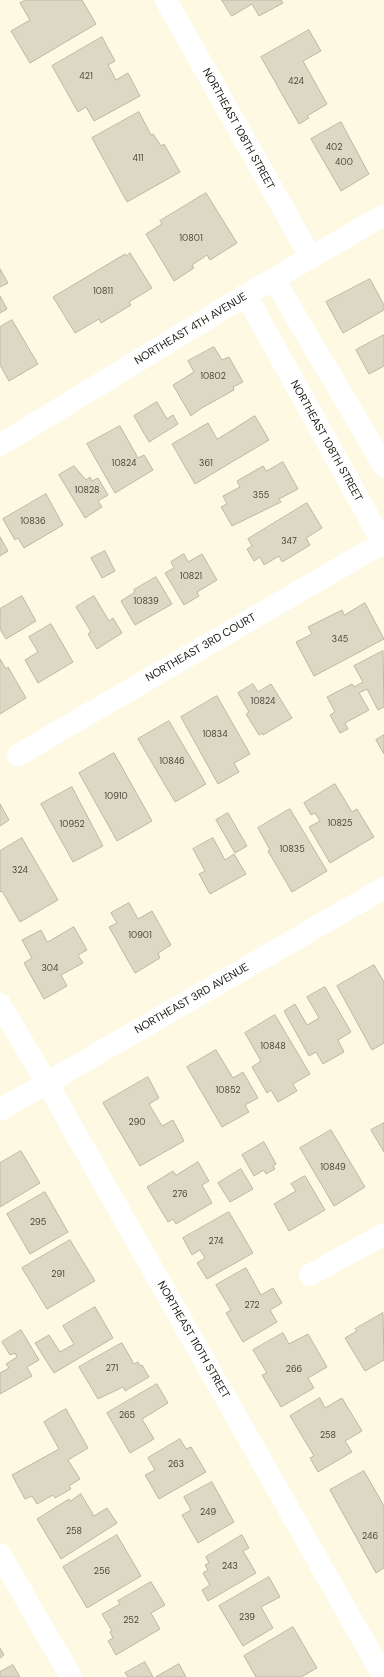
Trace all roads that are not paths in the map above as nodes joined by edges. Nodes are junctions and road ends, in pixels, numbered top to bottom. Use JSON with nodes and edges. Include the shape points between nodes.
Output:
{"nodes":[{"id":1,"x":166,"y":0,"type":"edge"},
{"id":2,"x":384,"y":215,"type":"edge"},
{"id":3,"x":311,"y":258,"type":"junction"},
{"id":4,"x":274,"y":279,"type":"junction"},
{"id":5,"x":246,"y":295,"type":"junction"},
{"id":6,"x":0,"y":445,"type":"edge"},
{"id":7,"x":384,"y":466,"type":"edge"},
{"id":8,"x":384,"y":543,"type":"edge"},
{"id":9,"x":18,"y":754,"type":"dead end"},
{"id":10,"x":384,"y":888,"type":"edge"},
{"id":11,"x":0,"y":1004,"type":"edge"},
{"id":12,"x":47,"y":1083,"type":"junction"},
{"id":13,"x":0,"y":1110,"type":"edge"},
{"id":14,"x":384,"y":1234,"type":"edge"},
{"id":15,"x":310,"y":1275,"type":"dead end"},
{"id":16,"x":0,"y":1554,"type":"edge"},
{"id":17,"x":71,"y":1677,"type":"edge"},
{"id":18,"x":384,"y":1677,"type":"edge"}],
"edges":[{"from":1,"to":3,"type":"street","name":"NORTHEAST 108TH STREET"},
{"from":2,"to":3,"type":"street","name":"NORTHEAST 4TH AVENUE"},
{"from":3,"to":4,"type":"street","name":"NORTHEAST 4TH AVENUE"},
{"from":4,"to":5,"type":"street","name":"NORTHEAST 4TH AVENUE"},
{"from":4,"to":7,"type":"street"},
{"from":5,"to":6,"type":"street","name":"NORTHEAST 4TH AVENUE"},
{"from":5,"to":8,"type":"street","name":"NORTHEAST 108TH STREET"},
{"from":8,"to":9,"type":"street","name":"NORTHEAST 3RD COURT"},
{"from":10,"to":12,"type":"street","name":"NORTHEAST 3RD AVENUE"},
{"from":11,"to":12,"type":"street","name":"NORTHEAST 110TH STREET"},
{"from":12,"to":13,"type":"street","name":"NORTHEAST 3RD AVENUE"},
{"from":12,"to":18,"type":"street","name":"NORTHEAST 110TH STREET"},
{"from":14,"to":15,"type":"street"},
{"from":16,"to":17,"type":"street"}]}
